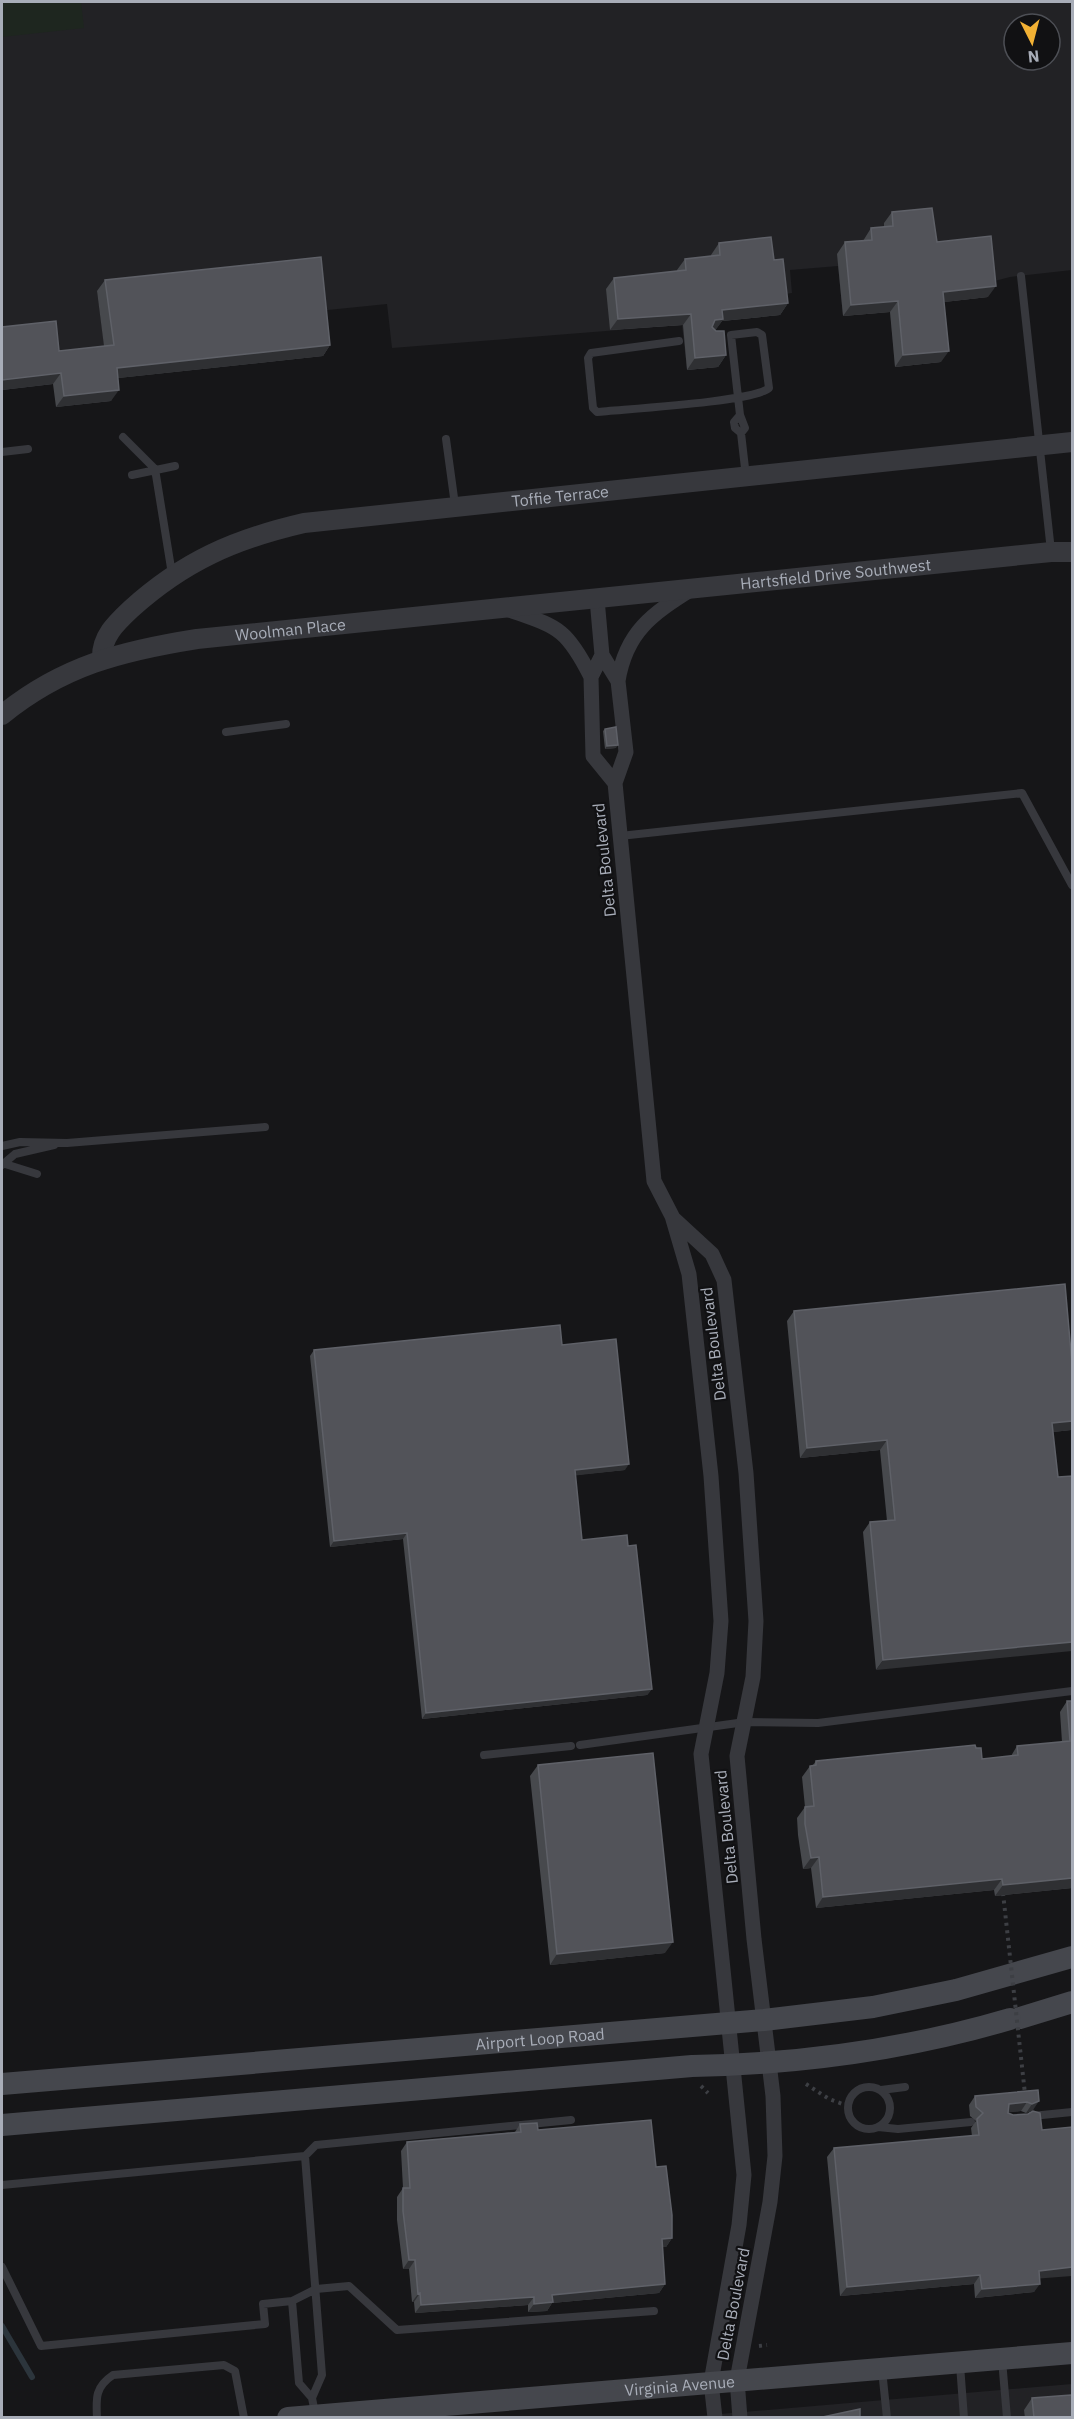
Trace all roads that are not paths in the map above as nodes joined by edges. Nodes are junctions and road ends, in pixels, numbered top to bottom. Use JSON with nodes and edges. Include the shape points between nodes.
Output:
{"nodes":[{"id":1,"x":1021,"y":276,"type":"dead end"},
{"id":2,"x":731,"y":335,"type":"junction"},
{"id":3,"x":721,"y":336,"type":"edge"},
{"id":4,"x":679,"y":341,"type":"dead end"},
{"id":5,"x":738,"y":397,"type":"junction"},
{"id":6,"x":123,"y":437,"type":"dead end"},
{"id":7,"x":446,"y":439,"type":"dead end"},
{"id":8,"x":1072,"y":442,"type":"edge"},
{"id":9,"x":1041,"y":445,"type":"junction"},
{"id":10,"x":28,"y":449,"type":"dead end"},
{"id":11,"x":2,"y":452,"type":"edge"},
{"id":12,"x":175,"y":466,"type":"dead end"},
{"id":13,"x":155,"y":469,"type":"junction"},
{"id":14,"x":132,"y":474,"type":"dead end"},
{"id":15,"x":746,"y":477,"type":"junction"},
{"id":16,"x":455,"y":507,"type":"junction"},
{"id":17,"x":1052,"y":552,"type":"junction"},
{"id":18,"x":1072,"y":552,"type":"edge"},
{"id":19,"x":172,"y":574,"type":"junction"},
{"id":20,"x":692,"y":589,"type":"junction"},
{"id":21,"x":597,"y":599,"type":"junction"},
{"id":22,"x":504,"y":608,"type":"junction"},
{"id":23,"x":602,"y":655,"type":"junction"},
{"id":24,"x":102,"y":659,"type":"junction"},
{"id":25,"x":591,"y":677,"type":"junction"},
{"id":26,"x":618,"y":681,"type":"junction"},
{"id":27,"x":2,"y":716,"type":"edge"},
{"id":28,"x":286,"y":724,"type":"dead end"},
{"id":29,"x":226,"y":732,"type":"dead end"},
{"id":30,"x":615,"y":783,"type":"junction"},
{"id":31,"x":620,"y":836,"type":"junction"},
{"id":32,"x":1072,"y":885,"type":"edge"},
{"id":33,"x":266,"y":1127,"type":"dead end"},
{"id":34,"x":68,"y":1143,"type":"junction"},
{"id":35,"x":2,"y":1146,"type":"edge"},
{"id":36,"x":2,"y":1164,"type":"edge"},
{"id":37,"x":37,"y":1174,"type":"dead end"},
{"id":38,"x":672,"y":1216,"type":"junction"},
{"id":39,"x":1072,"y":1691,"type":"edge"},
{"id":40,"x":745,"y":1722,"type":"junction"},
{"id":41,"x":707,"y":1729,"type":"junction"},
{"id":42,"x":580,"y":1745,"type":"dead end"},
{"id":43,"x":571,"y":1746,"type":"dead end"},
{"id":44,"x":484,"y":1755,"type":"dead end"},
{"id":45,"x":1072,"y":1957,"type":"edge"},
{"id":46,"x":1072,"y":2002,"type":"edge"},
{"id":47,"x":764,"y":2020,"type":"junction"},
{"id":48,"x":728,"y":2023,"type":"junction"},
{"id":49,"x":769,"y":2063,"type":"junction"},
{"id":50,"x":734,"y":2066,"type":"junction"},
{"id":51,"x":2,"y":2084,"type":"edge"},
{"id":52,"x":905,"y":2087,"type":"dead end"},
{"id":53,"x":882,"y":2090,"type":"junction"},
{"id":54,"x":1072,"y":2112,"type":"edge"},
{"id":55,"x":1031,"y":2116,"type":"edge"},
{"id":56,"x":571,"y":2120,"type":"dead end"},
{"id":57,"x":970,"y":2122,"type":"dead end"},
{"id":58,"x":2,"y":2124,"type":"edge"},
{"id":59,"x":878,"y":2127,"type":"junction"},
{"id":60,"x":305,"y":2156,"type":"junction"},
{"id":61,"x":2,"y":2185,"type":"edge"},
{"id":62,"x":2,"y":2267,"type":"edge"},
{"id":63,"x":316,"y":2289,"type":"junction"},
{"id":64,"x":292,"y":2301,"type":"junction"},
{"id":65,"x":654,"y":2311,"type":"dead end"},
{"id":66,"x":1072,"y":2353,"type":"edge"},
{"id":67,"x":1002,"y":2359,"type":"junction"},
{"id":68,"x":959,"y":2362,"type":"junction"},
{"id":69,"x":882,"y":2368,"type":"junction"},
{"id":70,"x":737,"y":2380,"type":"junction"},
{"id":71,"x":711,"y":2382,"type":"junction"},
{"id":72,"x":314,"y":2410,"type":"edge"},
{"id":73,"x":435,"y":2411,"type":"edge"},
{"id":74,"x":97,"y":2418,"type":"edge"},
{"id":75,"x":244,"y":2418,"type":"edge"},
{"id":76,"x":288,"y":2418,"type":"edge"},
{"id":77,"x":715,"y":2418,"type":"edge"},
{"id":78,"x":740,"y":2418,"type":"edge"},
{"id":79,"x":887,"y":2418,"type":"edge"},
{"id":80,"x":964,"y":2418,"type":"edge"},
{"id":81,"x":1007,"y":2418,"type":"edge"}],
"edges":[{"from":1,"to":9,"type":"lane"},
{"from":2,"to":3,"type":"lane"},
{"from":2,"to":5,"type":"lane"},
{"from":2,"to":5,"type":"lane","via":[[762,335],[769,388],[758,395]]},
{"from":4,"to":5,"type":"lane","via":[[591,353],[588,358],[593,408],[597,411]]},
{"from":5,"to":15,"type":"lane","via":[[745,428],[741,433]]},
{"from":6,"to":13,"type":"lane"},
{"from":7,"to":16,"type":"lane"},
{"from":8,"to":9,"type":"street","name":"Toffie Terrace"},
{"from":9,"to":15,"type":"street","name":"Toffie Terrace"},
{"from":9,"to":17,"type":"lane"},
{"from":10,"to":11,"type":"lane"},
{"from":12,"to":13,"type":"lane"},
{"from":13,"to":14,"type":"lane"},
{"from":13,"to":19,"type":"lane"},
{"from":15,"to":16,"type":"street","name":"Toffie Terrace"},
{"from":16,"to":19,"type":"street","name":"Toffie Terrace","via":[[335,519],[274,530],[222,547]]},
{"from":17,"to":18,"type":"street","name":"Hartsfield Drive Southwest"},
{"from":17,"to":20,"type":"street","name":"Hartsfield Drive Southwest"},
{"from":19,"to":24,"type":"street","name":"Toffie Terrace","via":[[111,629],[101,649]]},
{"from":20,"to":21,"type":"street","name":"Hartsfield Drive Southwest"},
{"from":20,"to":26,"type":"street","via":[[640,628],[622,656]]},
{"from":21,"to":22,"type":"street","name":"Woolman Place"},
{"from":21,"to":23,"type":"street","name":"Delta Boulevard"},
{"from":22,"to":24,"type":"street","name":"Woolman Place","via":[[197,639]]},
{"from":22,"to":25,"type":"street","via":[[562,631]]},
{"from":23,"to":25,"type":"street","name":"Delta Boulevard"},
{"from":23,"to":26,"type":"street","name":"Delta Boulevard"},
{"from":24,"to":27,"type":"street","name":"Woolman Place","via":[[38,689]]},
{"from":25,"to":30,"type":"street","name":"Delta Boulevard","via":[[593,756]]},
{"from":26,"to":30,"type":"street","name":"Delta Boulevard","via":[[626,752]]},
{"from":28,"to":29,"type":"lane"},
{"from":30,"to":31,"type":"street","name":"Delta Boulevard"},
{"from":31,"to":32,"type":"lane","via":[[1022,793]]},
{"from":31,"to":38,"type":"street","name":"Delta Boulevard","via":[[654,1181]]},
{"from":33,"to":34,"type":"lane"},
{"from":34,"to":35,"type":"lane","via":[[20,1142]]},
{"from":34,"to":36,"type":"lane","via":[[15,1154]]},
{"from":36,"to":37,"type":"lane"},
{"from":38,"to":40,"type":"street","name":"Delta Boulevard","via":[[712,1254],[724,1280],[746,1473],[756,1621],[753,1677]]},
{"from":38,"to":41,"type":"street","name":"Delta Boulevard","via":[[689,1275],[711,1476],[720,1621],[717,1673]]},
{"from":39,"to":40,"type":"lane","via":[[818,1723]]},
{"from":40,"to":41,"type":"lane"},
{"from":40,"to":47,"type":"street","name":"Delta Boulevard","via":[[737,1756]]},
{"from":41,"to":42,"type":"lane"},
{"from":41,"to":48,"type":"street","name":"Delta Boulevard","via":[[701,1754]]},
{"from":43,"to":44,"type":"lane"},
{"from":45,"to":47,"type":"main road","name":"Airport Loop Road","via":[[966,1988],[873,2007]]},
{"from":46,"to":49,"type":"main road","via":[[969,2032]]},
{"from":47,"to":48,"type":"main road","name":"Airport Loop Road"},
{"from":47,"to":49,"type":"street","name":"Delta Boulevard"},
{"from":48,"to":50,"type":"street","name":"Delta Boulevard"},
{"from":48,"to":51,"type":"main road","name":"Airport Loop Road"},
{"from":49,"to":50,"type":"main road"},
{"from":49,"to":70,"type":"street","name":"Delta Boulevard","via":[[775,2156]]},
{"from":50,"to":58,"type":"main road","via":[[692,2066]]},
{"from":50,"to":71,"type":"street","name":"Delta Boulevard","via":[[744,2175]]},
{"from":52,"to":53,"type":"lane"},
{"from":53,"to":59,"type":"lane","via":[[891,2110]]},
{"from":53,"to":59,"type":"lane","via":[[860,2088],[848,2106],[857,2126]]},
{"from":54,"to":55,"type":"lane"},
{"from":56,"to":60,"type":"lane","via":[[316,2145]]},
{"from":57,"to":59,"type":"lane","via":[[898,2129]]},
{"from":60,"to":61,"type":"lane"},
{"from":60,"to":63,"type":"lane"},
{"from":62,"to":64,"type":"lane","via":[[41,2346],[265,2324],[263,2304]]},
{"from":63,"to":64,"type":"lane"},
{"from":63,"to":65,"type":"lane","via":[[349,2286],[397,2330]]},
{"from":63,"to":72,"type":"lane","via":[[322,2379]]},
{"from":64,"to":72,"type":"lane","via":[[298,2383]]},
{"from":66,"to":67,"type":"main road","name":"Virginia Avenue"},
{"from":67,"to":68,"type":"main road","name":"Virginia Avenue"},
{"from":67,"to":81,"type":"lane"},
{"from":68,"to":69,"type":"main road","name":"Virginia Avenue"},
{"from":68,"to":80,"type":"lane"},
{"from":69,"to":70,"type":"main road","name":"Virginia Avenue"},
{"from":69,"to":79,"type":"lane"},
{"from":70,"to":71,"type":"main road","name":"Virginia Avenue"},
{"from":70,"to":78,"type":"street","name":"Delta Boulevard"},
{"from":71,"to":73,"type":"main road","name":"Virginia Avenue"},
{"from":71,"to":77,"type":"street","name":"Delta Boulevard"},
{"from":72,"to":73,"type":"main road","name":"Virginia Avenue"},
{"from":72,"to":76,"type":"main road","name":"Virginia Avenue"},
{"from":74,"to":75,"type":"lane","via":[[96,2395],[102,2382],[113,2375],[224,2365],[235,2371]]}]}
